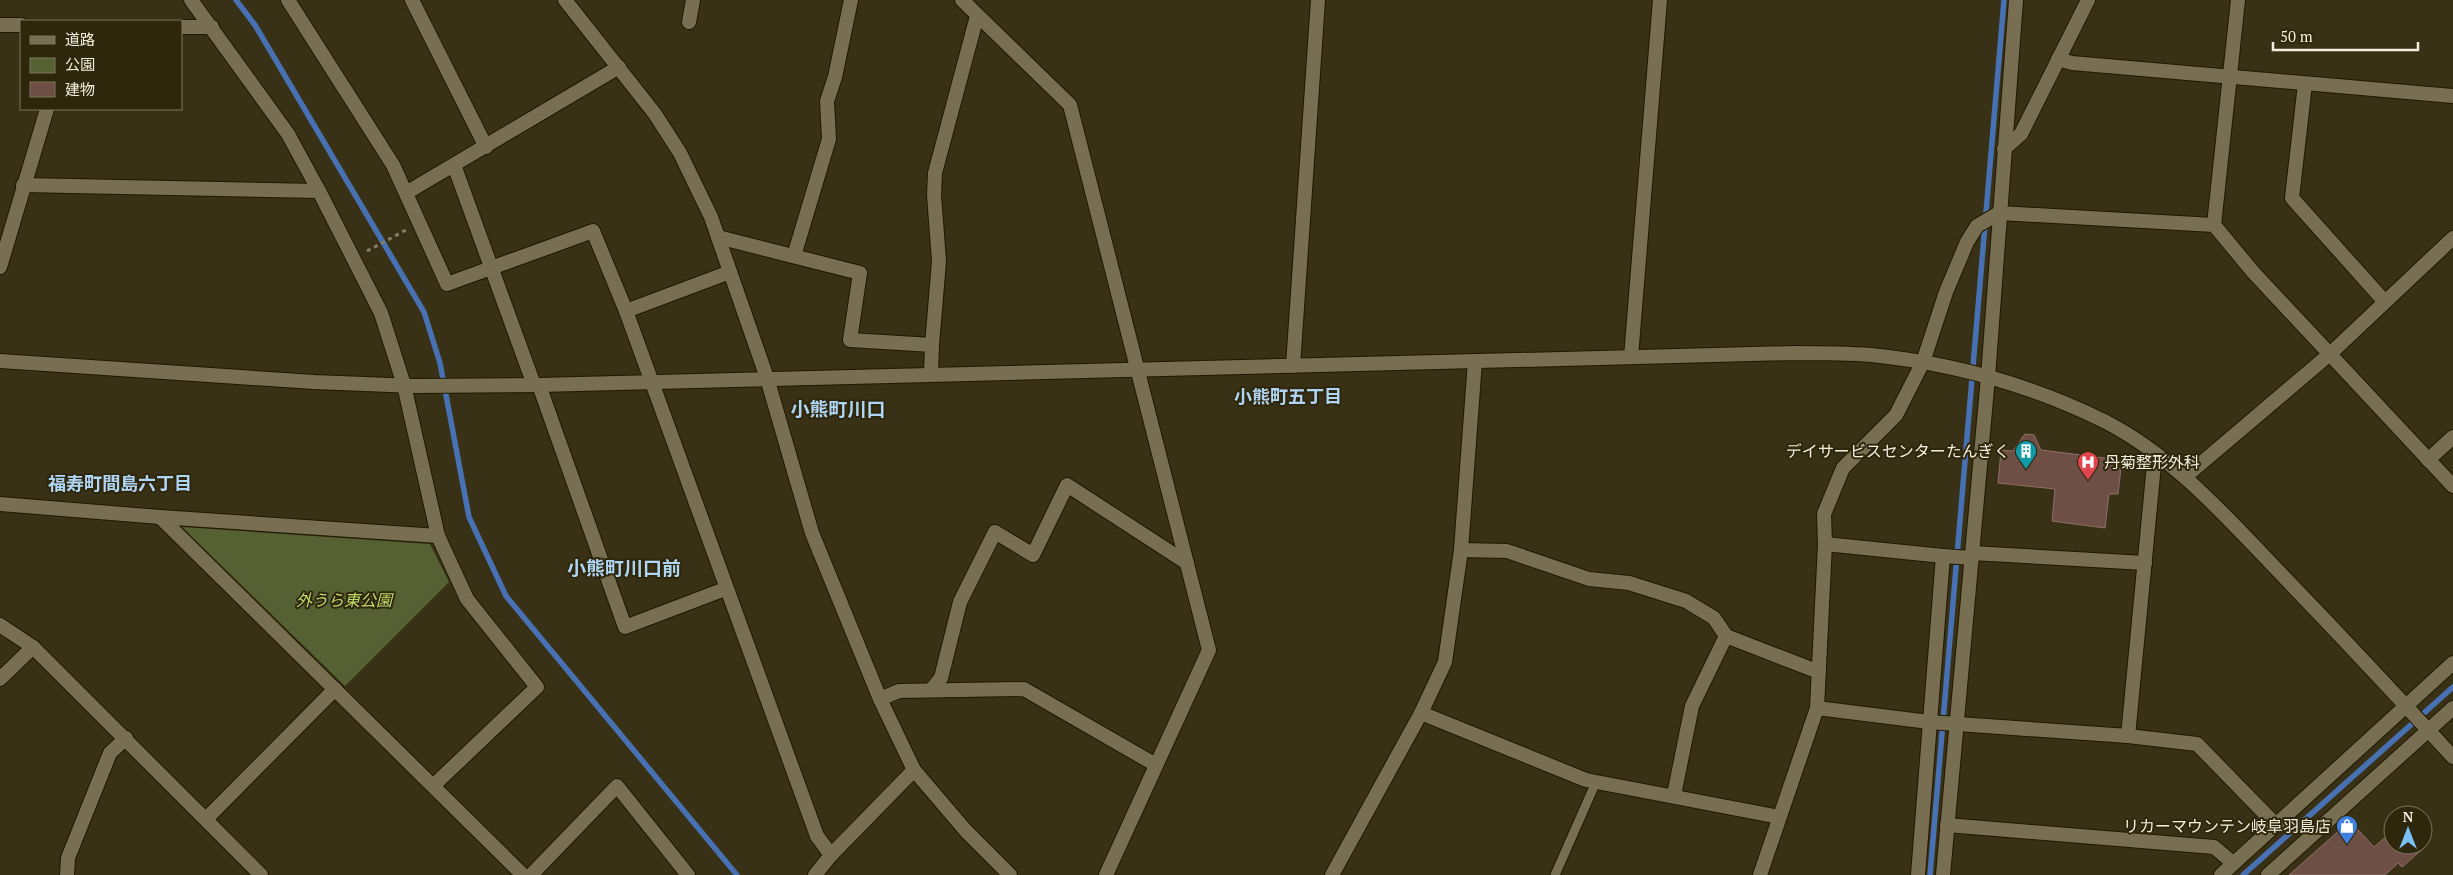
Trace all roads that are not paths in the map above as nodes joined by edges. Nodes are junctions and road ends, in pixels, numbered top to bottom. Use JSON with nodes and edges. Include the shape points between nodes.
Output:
{"nodes":[{"id":1,"x":191,"y":0,"type":"edge"},
{"id":2,"x":288,"y":0,"type":"edge"},
{"id":3,"x":412,"y":0,"type":"edge"},
{"id":4,"x":565,"y":0,"type":"edge"},
{"id":5,"x":693,"y":0,"type":"edge"},
{"id":6,"x":851,"y":0,"type":"edge"},
{"id":7,"x":1318,"y":0,"type":"edge"},
{"id":8,"x":1660,"y":0,"type":"edge"},
{"id":9,"x":2016,"y":0,"type":"edge"},
{"id":10,"x":2088,"y":0,"type":"edge"},
{"id":11,"x":2238,"y":0,"type":"edge"},
{"id":12,"x":972,"y":6,"type":"edge"},
{"id":13,"x":689,"y":22,"type":"dead end"},
{"id":14,"x":0,"y":25,"type":"edge"},
{"id":15,"x":20,"y":25,"type":"edge"},
{"id":16,"x":182,"y":27,"type":"edge"},
{"id":17,"x":212,"y":27,"type":"junction"},
{"id":18,"x":2058,"y":59,"type":"junction"},
{"id":19,"x":619,"y":67,"type":"junction"},
{"id":20,"x":2231,"y":77,"type":"junction"},
{"id":21,"x":2305,"y":84,"type":"junction"},
{"id":22,"x":2453,"y":96,"type":"edge"},
{"id":23,"x":47,"y":110,"type":"edge"},
{"id":24,"x":486,"y":147,"type":"junction"},
{"id":25,"x":2004,"y":149,"type":"junction"},
{"id":26,"x":454,"y":165,"type":"junction"},
{"id":27,"x":23,"y":185,"type":"junction"},
{"id":28,"x":319,"y":191,"type":"junction"},
{"id":29,"x":406,"y":194,"type":"junction"},
{"id":30,"x":1999,"y":214,"type":"junction"},
{"id":31,"x":2214,"y":225,"type":"junction"},
{"id":32,"x":718,"y":237,"type":"junction"},
{"id":33,"x":2453,"y":238,"type":"edge"},
{"id":34,"x":794,"y":256,"type":"junction"},
{"id":35,"x":0,"y":267,"type":"edge"},
{"id":36,"x":491,"y":268,"type":"junction"},
{"id":37,"x":730,"y":272,"type":"junction"},
{"id":38,"x":2385,"y":302,"type":"junction"},
{"id":39,"x":626,"y":311,"type":"junction"},
{"id":40,"x":932,"y":345,"type":"junction"},
{"id":41,"x":2331,"y":353,"type":"junction"},
{"id":42,"x":1631,"y":357,"type":"junction"},
{"id":43,"x":0,"y":361,"type":"edge"},
{"id":44,"x":1475,"y":361,"type":"junction"},
{"id":45,"x":1923,"y":362,"type":"junction"},
{"id":46,"x":1293,"y":366,"type":"junction"},
{"id":47,"x":1138,"y":370,"type":"junction"},
{"id":48,"x":931,"y":374,"type":"junction"},
{"id":49,"x":1988,"y":376,"type":"junction"},
{"id":50,"x":767,"y":378,"type":"junction"},
{"id":51,"x":650,"y":382,"type":"junction"},
{"id":52,"x":410,"y":385,"type":"junction"},
{"id":53,"x":536,"y":385,"type":"junction"},
{"id":54,"x":2453,"y":437,"type":"edge"},
{"id":55,"x":2155,"y":454,"type":"junction"},
{"id":56,"x":2428,"y":460,"type":"junction"},
{"id":57,"x":2185,"y":477,"type":"junction"},
{"id":58,"x":2453,"y":486,"type":"edge"},
{"id":59,"x":0,"y":504,"type":"edge"},
{"id":60,"x":160,"y":517,"type":"junction"},
{"id":61,"x":438,"y":536,"type":"junction"},
{"id":62,"x":1825,"y":544,"type":"junction"},
{"id":63,"x":1460,"y":550,"type":"junction"},
{"id":64,"x":1960,"y":556,"type":"junction"},
{"id":65,"x":1187,"y":563,"type":"junction"},
{"id":66,"x":2145,"y":563,"type":"junction"},
{"id":67,"x":725,"y":589,"type":"junction"},
{"id":68,"x":0,"y":625,"type":"edge"},
{"id":69,"x":1726,"y":636,"type":"junction"},
{"id":70,"x":33,"y":647,"type":"junction"},
{"id":71,"x":2453,"y":663,"type":"edge"},
{"id":72,"x":1820,"y":672,"type":"junction"},
{"id":73,"x":0,"y":679,"type":"edge"},
{"id":74,"x":335,"y":689,"type":"junction"},
{"id":75,"x":931,"y":690,"type":"junction"},
{"id":76,"x":880,"y":698,"type":"junction"},
{"id":77,"x":2406,"y":705,"type":"junction"},
{"id":78,"x":1817,"y":708,"type":"junction"},
{"id":79,"x":2453,"y":708,"type":"edge"},
{"id":80,"x":1422,"y":713,"type":"junction"},
{"id":81,"x":1943,"y":723,"type":"junction"},
{"id":82,"x":2428,"y":730,"type":"junction"},
{"id":83,"x":2128,"y":736,"type":"junction"},
{"id":84,"x":126,"y":738,"type":"junction"},
{"id":85,"x":2453,"y":757,"type":"edge"},
{"id":86,"x":1156,"y":765,"type":"junction"},
{"id":87,"x":914,"y":770,"type":"junction"},
{"id":88,"x":1596,"y":782,"type":"junction"},
{"id":89,"x":433,"y":786,"type":"junction"},
{"id":90,"x":1674,"y":795,"type":"junction"},
{"id":91,"x":1779,"y":817,"type":"junction"},
{"id":92,"x":206,"y":819,"type":"junction"},
{"id":93,"x":1947,"y":825,"type":"junction"},
{"id":94,"x":2276,"y":825,"type":"junction"},
{"id":95,"x":831,"y":856,"type":"junction"},
{"id":96,"x":2233,"y":863,"type":"junction"},
{"id":97,"x":67,"y":875,"type":"edge"},
{"id":98,"x":261,"y":875,"type":"edge"},
{"id":99,"x":523,"y":875,"type":"edge"},
{"id":100,"x":530,"y":875,"type":"edge"},
{"id":101,"x":688,"y":875,"type":"edge"},
{"id":102,"x":815,"y":875,"type":"edge"},
{"id":103,"x":1010,"y":875,"type":"edge"},
{"id":104,"x":1106,"y":875,"type":"edge"},
{"id":105,"x":1332,"y":875,"type":"edge"},
{"id":106,"x":1555,"y":875,"type":"edge"},
{"id":107,"x":1760,"y":875,"type":"edge"},
{"id":108,"x":1918,"y":875,"type":"edge"},
{"id":109,"x":1943,"y":875,"type":"edge"},
{"id":110,"x":2221,"y":875,"type":"edge"},
{"id":111,"x":2268,"y":875,"type":"edge"}],
"edges":[{"from":1,"to":17,"type":"street"},
{"from":2,"to":29,"type":"street","via":[[393,165]]},
{"from":3,"to":24,"type":"street"},
{"from":4,"to":19,"type":"street"},
{"from":5,"to":13,"type":"street"},
{"from":6,"to":34,"type":"street","via":[[827,101],[829,139]]},
{"from":7,"to":46,"type":"street"},
{"from":8,"to":42,"type":"street"},
{"from":9,"to":25,"type":"street"},
{"from":10,"to":18,"type":"street"},
{"from":11,"to":20,"type":"street"},
{"from":12,"to":40,"type":"street","via":[[936,172],[934,195],[939,262]]},
{"from":12,"to":47,"type":"street","via":[[1070,105]]},
{"from":14,"to":15,"type":"street"},
{"from":16,"to":17,"type":"street"},
{"from":17,"to":28,"type":"street","via":[[288,134]]},
{"from":18,"to":20,"type":"street","via":[[2072,63]]},
{"from":18,"to":25,"type":"street","via":[[2021,134]]},
{"from":19,"to":24,"type":"street"},
{"from":19,"to":32,"type":"street","via":[[680,152]]},
{"from":20,"to":21,"type":"street"},
{"from":20,"to":31,"type":"street"},
{"from":21,"to":22,"type":"street"},
{"from":21,"to":38,"type":"street","via":[[2292,198]]},
{"from":23,"to":27,"type":"street"},
{"from":24,"to":26,"type":"street"},
{"from":25,"to":30,"type":"street"},
{"from":26,"to":29,"type":"street"},
{"from":26,"to":36,"type":"street"},
{"from":27,"to":28,"type":"street"},
{"from":27,"to":35,"type":"street"},
{"from":28,"to":52,"type":"street","via":[[381,313]]},
{"from":29,"to":36,"type":"street","via":[[447,284]]},
{"from":30,"to":31,"type":"street"},
{"from":30,"to":45,"type":"street","via":[[1977,226],[1967,242],[1946,292]]},
{"from":30,"to":49,"type":"street"},
{"from":31,"to":41,"type":"street","via":[[2253,272]]},
{"from":32,"to":34,"type":"street"},
{"from":32,"to":37,"type":"street"},
{"from":33,"to":38,"type":"street"},
{"from":34,"to":40,"type":"street","via":[[860,273],[850,340]]},
{"from":36,"to":39,"type":"street","via":[[593,232]]},
{"from":36,"to":53,"type":"street"},
{"from":37,"to":39,"type":"street"},
{"from":37,"to":50,"type":"street"},
{"from":38,"to":41,"type":"street"},
{"from":39,"to":51,"type":"street"},
{"from":40,"to":48,"type":"street"},
{"from":41,"to":56,"type":"street"},
{"from":41,"to":57,"type":"street"},
{"from":42,"to":44,"type":"street"},
{"from":42,"to":45,"type":"street","via":[[1794,353],[1869,355]]},
{"from":43,"to":52,"type":"street","via":[[314,382]]},
{"from":44,"to":46,"type":"street"},
{"from":44,"to":63,"type":"street"},
{"from":45,"to":49,"type":"street"},
{"from":45,"to":62,"type":"street","via":[[1896,415],[1844,468],[1824,514]]},
{"from":46,"to":47,"type":"street"},
{"from":47,"to":48,"type":"street"},
{"from":47,"to":65,"type":"street"},
{"from":48,"to":50,"type":"street"},
{"from":49,"to":55,"type":"street","via":[[2046,396],[2105,422]]},
{"from":49,"to":64,"type":"street"},
{"from":50,"to":51,"type":"street"},
{"from":50,"to":76,"type":"street","via":[[812,534]]},
{"from":51,"to":53,"type":"street"},
{"from":51,"to":67,"type":"street"},
{"from":52,"to":53,"type":"street"},
{"from":52,"to":61,"type":"street"},
{"from":53,"to":67,"type":"street","via":[[625,627]]},
{"from":54,"to":56,"type":"street"},
{"from":55,"to":57,"type":"street"},
{"from":55,"to":66,"type":"street"},
{"from":56,"to":58,"type":"street"},
{"from":57,"to":77,"type":"street"},
{"from":59,"to":60,"type":"street"},
{"from":60,"to":61,"type":"street"},
{"from":60,"to":74,"type":"street"},
{"from":61,"to":89,"type":"street","via":[[467,599],[537,687]]},
{"from":62,"to":64,"type":"street"},
{"from":62,"to":72,"type":"street"},
{"from":63,"to":69,"type":"street","via":[[1507,551],[1589,579],[1629,583],[1686,601],[1714,618]]},
{"from":63,"to":80,"type":"street","via":[[1445,662]]},
{"from":64,"to":66,"type":"street"},
{"from":64,"to":81,"type":"street"},
{"from":64,"to":81,"type":"street"},
{"from":65,"to":75,"type":"street","via":[[1067,485],[1033,555],[995,532],[960,602],[941,678]]},
{"from":65,"to":86,"type":"street","via":[[1209,650]]},
{"from":66,"to":83,"type":"street"},
{"from":67,"to":95,"type":"street","via":[[817,836]]},
{"from":68,"to":70,"type":"street"},
{"from":69,"to":72,"type":"street"},
{"from":69,"to":90,"type":"street","via":[[1692,706]]},
{"from":70,"to":73,"type":"street"},
{"from":70,"to":84,"type":"street"},
{"from":71,"to":77,"type":"street"},
{"from":72,"to":78,"type":"street"},
{"from":74,"to":89,"type":"street"},
{"from":74,"to":92,"type":"street"},
{"from":75,"to":76,"type":"street","via":[[899,691]]},
{"from":75,"to":86,"type":"street","via":[[1024,689]]},
{"from":76,"to":87,"type":"street"},
{"from":77,"to":82,"type":"street"},
{"from":77,"to":94,"type":"street"},
{"from":78,"to":81,"type":"street"},
{"from":78,"to":91,"type":"street"},
{"from":79,"to":82,"type":"street"},
{"from":80,"to":88,"type":"street"},
{"from":80,"to":105,"type":"street"},
{"from":81,"to":83,"type":"street"},
{"from":81,"to":93,"type":"street"},
{"from":81,"to":108,"type":"street"},
{"from":82,"to":85,"type":"street"},
{"from":82,"to":111,"type":"street"},
{"from":83,"to":94,"type":"street","via":[[2197,744]]},
{"from":84,"to":92,"type":"street"},
{"from":84,"to":97,"type":"street","via":[[110,753],[68,858]]},
{"from":86,"to":104,"type":"street"},
{"from":87,"to":95,"type":"street"},
{"from":87,"to":103,"type":"street","via":[[966,831]]},
{"from":88,"to":90,"type":"street"},
{"from":88,"to":106,"type":"lane"},
{"from":89,"to":99,"type":"street"},
{"from":90,"to":91,"type":"street"},
{"from":91,"to":107,"type":"street"},
{"from":92,"to":98,"type":"street"},
{"from":93,"to":96,"type":"street","via":[[2214,847]]},
{"from":93,"to":109,"type":"street"},
{"from":94,"to":96,"type":"street"},
{"from":95,"to":102,"type":"street"},
{"from":96,"to":110,"type":"street"},
{"from":100,"to":101,"type":"street","via":[[617,786]]}]}
